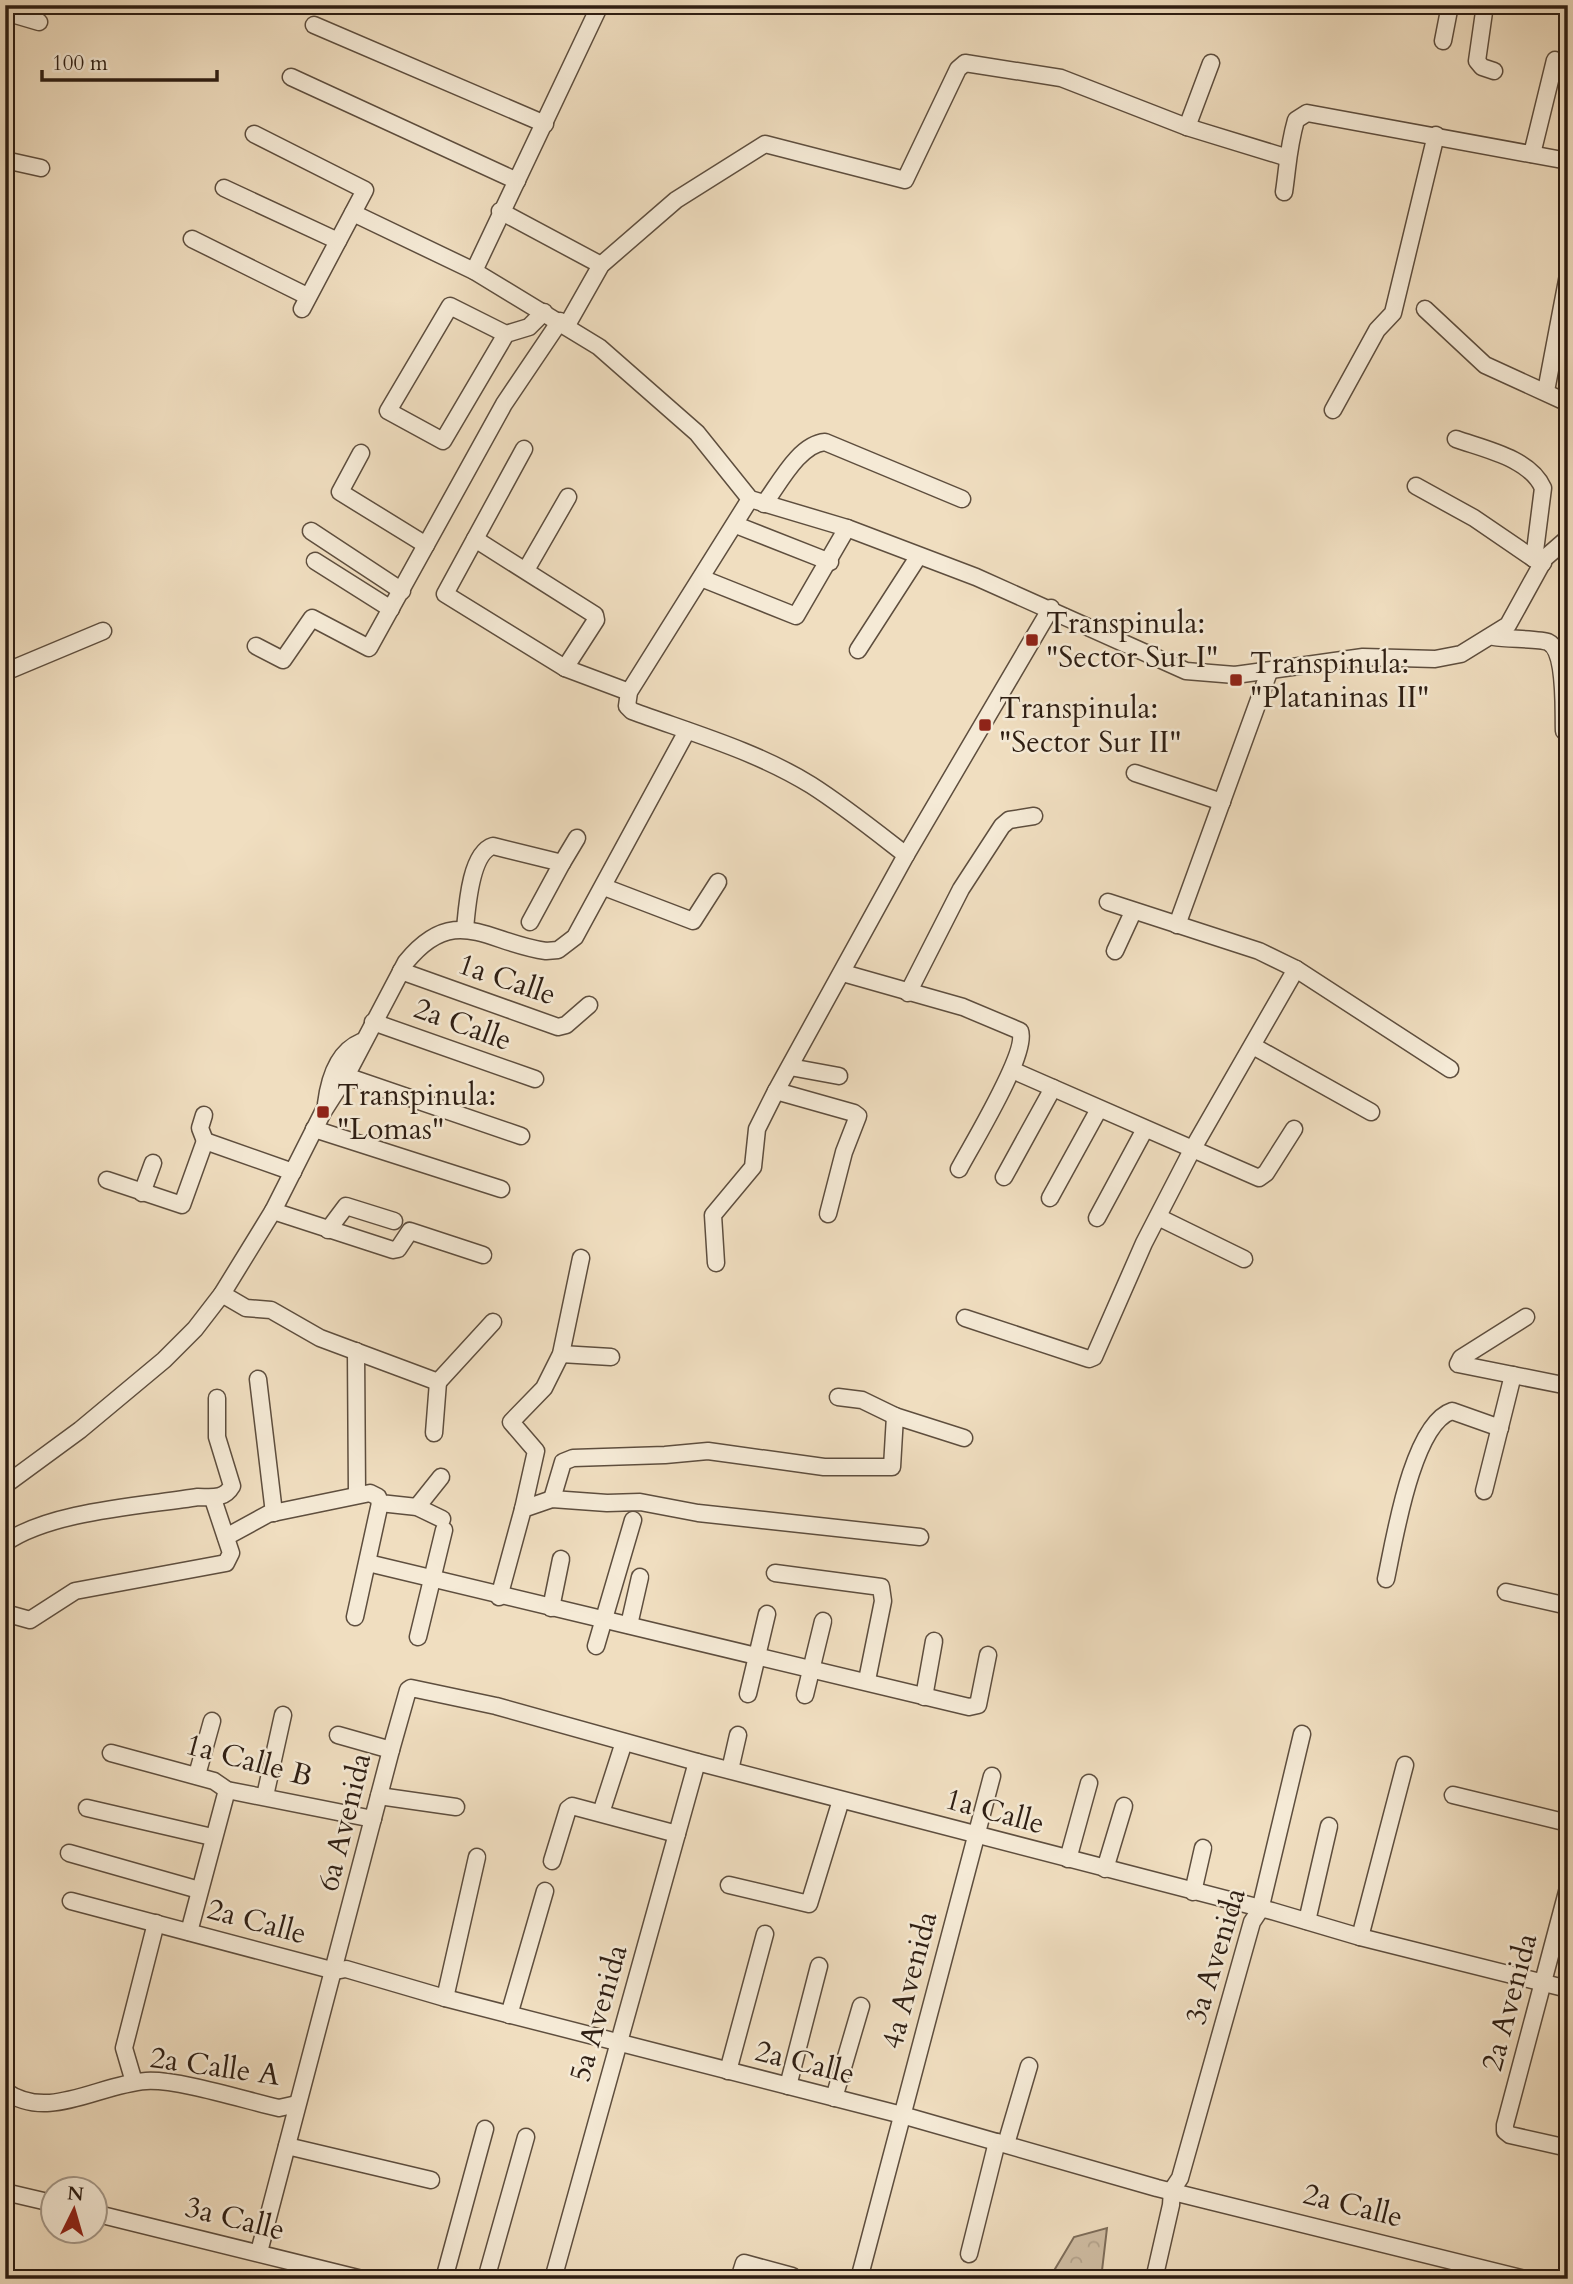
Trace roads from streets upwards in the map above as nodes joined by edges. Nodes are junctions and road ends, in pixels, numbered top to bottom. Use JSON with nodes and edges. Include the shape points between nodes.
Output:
{"nodes":[{"id":1,"x":600,"y":5,"type":"edge"},
{"id":2,"x":1450,"y":5,"type":"edge"},
{"id":3,"x":1485,"y":5,"type":"edge"},
{"id":4,"x":5,"y":12,"type":"edge"},
{"id":5,"x":38,"y":22,"type":"dead end"},
{"id":6,"x":314,"y":24,"type":"dead end"},
{"id":7,"x":1443,"y":41,"type":"dead end"},
{"id":8,"x":1555,"y":60,"type":"dead end"},
{"id":9,"x":1211,"y":62,"type":"dead end"},
{"id":10,"x":1494,"y":71,"type":"dead end"},
{"id":11,"x":291,"y":77,"type":"dead end"},
{"id":12,"x":545,"y":124,"type":"junction"},
{"id":13,"x":1187,"y":127,"type":"junction"},
{"id":14,"x":254,"y":134,"type":"dead end"},
{"id":15,"x":1436,"y":135,"type":"junction"},
{"id":16,"x":1532,"y":154,"type":"junction"},
{"id":17,"x":1285,"y":157,"type":"junction"},
{"id":18,"x":5,"y":160,"type":"edge"},
{"id":19,"x":1568,"y":161,"type":"edge"},
{"id":20,"x":41,"y":168,"type":"dead end"},
{"id":21,"x":517,"y":181,"type":"junction"},
{"id":22,"x":224,"y":188,"type":"dead end"},
{"id":23,"x":1284,"y":192,"type":"dead end"},
{"id":24,"x":500,"y":211,"type":"junction"},
{"id":25,"x":353,"y":214,"type":"junction"},
{"id":26,"x":192,"y":239,"type":"dead end"},
{"id":27,"x":338,"y":241,"type":"junction"},
{"id":28,"x":601,"y":265,"type":"junction"},
{"id":29,"x":474,"y":271,"type":"junction"},
{"id":30,"x":1568,"y":275,"type":"edge"},
{"id":31,"x":1424,"y":309,"type":"dead end"},
{"id":32,"x":544,"y":312,"type":"junction"},
{"id":33,"x":563,"y":323,"type":"junction"},
{"id":34,"x":506,"y":334,"type":"junction"},
{"id":35,"x":1546,"y":391,"type":"junction"},
{"id":36,"x":1568,"y":403,"type":"edge"},
{"id":37,"x":1333,"y":410,"type":"dead end"},
{"id":38,"x":1456,"y":439,"type":"dead end"},
{"id":39,"x":524,"y":449,"type":"dead end"},
{"id":40,"x":361,"y":453,"type":"dead end"},
{"id":41,"x":1416,"y":486,"type":"dead end"},
{"id":42,"x":568,"y":497,"type":"dead end"},
{"id":43,"x":962,"y":499,"type":"dead end"},
{"id":44,"x":757,"y":501,"type":"junction"},
{"id":45,"x":736,"y":525,"type":"junction"},
{"id":46,"x":847,"y":528,"type":"junction"},
{"id":47,"x":311,"y":531,"type":"dead end"},
{"id":48,"x":1568,"y":538,"type":"edge"},
{"id":49,"x":475,"y":539,"type":"junction"},
{"id":50,"x":425,"y":545,"type":"junction"},
{"id":51,"x":918,"y":557,"type":"junction"},
{"id":52,"x":315,"y":561,"type":"dead end"},
{"id":53,"x":1538,"y":561,"type":"junction"},
{"id":54,"x":830,"y":562,"type":"junction"},
{"id":55,"x":526,"y":570,"type":"junction"},
{"id":56,"x":701,"y":578,"type":"junction"},
{"id":57,"x":402,"y":591,"type":"junction"},
{"id":58,"x":1051,"y":608,"type":"junction"},
{"id":59,"x":391,"y":609,"type":"junction"},
{"id":60,"x":103,"y":631,"type":"dead end"},
{"id":61,"x":1494,"y":637,"type":"junction"},
{"id":62,"x":256,"y":646,"type":"dead end"},
{"id":63,"x":858,"y":650,"type":"dead end"},
{"id":64,"x":565,"y":668,"type":"junction"},
{"id":65,"x":1269,"y":672,"type":"junction"},
{"id":66,"x":5,"y":673,"type":"edge"},
{"id":67,"x":629,"y":692,"type":"junction"},
{"id":68,"x":687,"y":731,"type":"junction"},
{"id":69,"x":1563,"y":731,"type":"dead end"},
{"id":70,"x":1135,"y":773,"type":"dead end"},
{"id":71,"x":1222,"y":802,"type":"junction"},
{"id":72,"x":1034,"y":816,"type":"dead end"},
{"id":73,"x":577,"y":838,"type":"dead end"},
{"id":74,"x":906,"y":855,"type":"junction"},
{"id":75,"x":562,"y":863,"type":"junction"},
{"id":76,"x":718,"y":882,"type":"dead end"},
{"id":77,"x":604,"y":887,"type":"junction"},
{"id":78,"x":1108,"y":902,"type":"dead end"},
{"id":79,"x":1133,"y":912,"type":"junction"},
{"id":80,"x":530,"y":922,"type":"dead end"},
{"id":81,"x":1177,"y":925,"type":"junction"},
{"id":82,"x":465,"y":929,"type":"junction"},
{"id":83,"x":1115,"y":951,"type":"dead end"},
{"id":84,"x":1296,"y":969,"type":"junction"},
{"id":85,"x":401,"y":971,"type":"junction"},
{"id":86,"x":843,"y":973,"type":"junction"},
{"id":87,"x":908,"y":993,"type":"junction"},
{"id":88,"x":589,"y":1005,"type":"dead end"},
{"id":89,"x":373,"y":1022,"type":"junction"},
{"id":90,"x":362,"y":1042,"type":"junction"},
{"id":91,"x":1253,"y":1046,"type":"junction"},
{"id":92,"x":790,"y":1067,"type":"junction"},
{"id":93,"x":1450,"y":1069,"type":"dead end"},
{"id":94,"x":1012,"y":1070,"type":"junction"},
{"id":95,"x":346,"y":1076,"type":"junction"},
{"id":96,"x":839,"y":1076,"type":"dead end"},
{"id":97,"x":535,"y":1079,"type":"dead end"},
{"id":98,"x":1053,"y":1088,"type":"junction"},
{"id":99,"x":776,"y":1091,"type":"junction"},
{"id":100,"x":326,"y":1107,"type":"junction"},
{"id":101,"x":1099,"y":1108,"type":"junction"},
{"id":102,"x":1371,"y":1112,"type":"dead end"},
{"id":103,"x":204,"y":1115,"type":"dead end"},
{"id":104,"x":314,"y":1129,"type":"junction"},
{"id":105,"x":1145,"y":1129,"type":"junction"},
{"id":106,"x":1294,"y":1129,"type":"dead end"},
{"id":107,"x":521,"y":1136,"type":"dead end"},
{"id":108,"x":205,"y":1141,"type":"junction"},
{"id":109,"x":1192,"y":1150,"type":"junction"},
{"id":110,"x":153,"y":1163,"type":"dead end"},
{"id":111,"x":959,"y":1169,"type":"dead end"},
{"id":112,"x":293,"y":1172,"type":"junction"},
{"id":113,"x":1004,"y":1177,"type":"dead end"},
{"id":114,"x":107,"y":1180,"type":"dead end"},
{"id":115,"x":501,"y":1189,"type":"dead end"},
{"id":116,"x":142,"y":1193,"type":"junction"},
{"id":117,"x":1050,"y":1198,"type":"dead end"},
{"id":118,"x":273,"y":1211,"type":"junction"},
{"id":119,"x":828,"y":1214,"type":"dead end"},
{"id":120,"x":1158,"y":1217,"type":"junction"},
{"id":121,"x":1097,"y":1218,"type":"dead end"},
{"id":122,"x":394,"y":1221,"type":"dead end"},
{"id":123,"x":328,"y":1230,"type":"junction"},
{"id":124,"x":483,"y":1255,"type":"dead end"},
{"id":125,"x":581,"y":1258,"type":"dead end"},
{"id":126,"x":1244,"y":1259,"type":"dead end"},
{"id":127,"x":716,"y":1264,"type":"dead end"},
{"id":128,"x":222,"y":1294,"type":"junction"},
{"id":129,"x":1526,"y":1317,"type":"dead end"},
{"id":130,"x":965,"y":1318,"type":"dead end"},
{"id":131,"x":493,"y":1322,"type":"dead end"},
{"id":132,"x":356,"y":1351,"type":"junction"},
{"id":133,"x":561,"y":1354,"type":"junction"},
{"id":134,"x":611,"y":1357,"type":"dead end"},
{"id":135,"x":1513,"y":1375,"type":"junction"},
{"id":136,"x":258,"y":1379,"type":"dead end"},
{"id":137,"x":438,"y":1382,"type":"junction"},
{"id":138,"x":1568,"y":1386,"type":"edge"},
{"id":139,"x":838,"y":1397,"type":"dead end"},
{"id":140,"x":218,"y":1398,"type":"dead end"},
{"id":141,"x":895,"y":1416,"type":"junction"},
{"id":142,"x":1500,"y":1428,"type":"junction"},
{"id":143,"x":434,"y":1433,"type":"dead end"},
{"id":144,"x":964,"y":1438,"type":"dead end"},
{"id":145,"x":441,"y":1477,"type":"dead end"},
{"id":146,"x":5,"y":1485,"type":"edge"},
{"id":147,"x":1484,"y":1491,"type":"dead end"},
{"id":148,"x":357,"y":1494,"type":"junction"},
{"id":149,"x":213,"y":1499,"type":"junction"},
{"id":150,"x":552,"y":1499,"type":"junction"},
{"id":151,"x":380,"y":1503,"type":"junction"},
{"id":152,"x":416,"y":1507,"type":"junction"},
{"id":153,"x":523,"y":1509,"type":"junction"},
{"id":154,"x":274,"y":1513,"type":"junction"},
{"id":155,"x":633,"y":1520,"type":"dead end"},
{"id":156,"x":226,"y":1537,"type":"junction"},
{"id":157,"x":920,"y":1537,"type":"dead end"},
{"id":158,"x":5,"y":1543,"type":"edge"},
{"id":159,"x":561,"y":1559,"type":"dead end"},
{"id":160,"x":368,"y":1563,"type":"junction"},
{"id":161,"x":775,"y":1573,"type":"dead end"},
{"id":162,"x":640,"y":1577,"type":"dead end"},
{"id":163,"x":1386,"y":1579,"type":"dead end"},
{"id":164,"x":433,"y":1580,"type":"junction"},
{"id":165,"x":1506,"y":1592,"type":"dead end"},
{"id":166,"x":499,"y":1597,"type":"junction"},
{"id":167,"x":1568,"y":1606,"type":"edge"},
{"id":168,"x":551,"y":1608,"type":"junction"},
{"id":169,"x":5,"y":1613,"type":"edge"},
{"id":170,"x":767,"y":1614,"type":"dead end"},
{"id":171,"x":355,"y":1617,"type":"dead end"},
{"id":172,"x":604,"y":1620,"type":"junction"},
{"id":173,"x":823,"y":1621,"type":"dead end"},
{"id":174,"x":629,"y":1625,"type":"junction"},
{"id":175,"x":418,"y":1637,"type":"dead end"},
{"id":176,"x":934,"y":1641,"type":"dead end"},
{"id":177,"x":596,"y":1646,"type":"dead end"},
{"id":178,"x":757,"y":1655,"type":"junction"},
{"id":179,"x":988,"y":1655,"type":"dead end"},
{"id":180,"x":811,"y":1668,"type":"junction"},
{"id":181,"x":867,"y":1680,"type":"junction"},
{"id":182,"x":408,"y":1689,"type":"joint"},
{"id":183,"x":748,"y":1693,"type":"dead end"},
{"id":184,"x":805,"y":1695,"type":"dead end"},
{"id":185,"x":924,"y":1697,"type":"junction"},
{"id":186,"x":283,"y":1715,"type":"dead end"},
{"id":187,"x":212,"y":1721,"type":"dead end"},
{"id":188,"x":1302,"y":1734,"type":"dead end"},
{"id":189,"x":338,"y":1735,"type":"dead end"},
{"id":190,"x":738,"y":1735,"type":"dead end"},
{"id":191,"x":624,"y":1742,"type":"junction"},
{"id":192,"x":391,"y":1750,"type":"junction"},
{"id":193,"x":111,"y":1754,"type":"dead end"},
{"id":194,"x":697,"y":1762,"type":"junction"},
{"id":195,"x":1405,"y":1765,"type":"dead end"},
{"id":196,"x":730,"y":1770,"type":"junction"},
{"id":197,"x":197,"y":1775,"type":"junction"},
{"id":198,"x":992,"y":1776,"type":"dead end"},
{"id":199,"x":1089,"y":1783,"type":"dead end"},
{"id":200,"x":227,"y":1790,"type":"junction"},
{"id":201,"x":1453,"y":1795,"type":"dead end"},
{"id":202,"x":265,"y":1796,"type":"junction"},
{"id":203,"x":379,"y":1796,"type":"junction"},
{"id":204,"x":841,"y":1800,"type":"junction"},
{"id":205,"x":1124,"y":1806,"type":"dead end"},
{"id":206,"x":456,"y":1807,"type":"dead end"},
{"id":207,"x":86,"y":1808,"type":"dead end"},
{"id":208,"x":601,"y":1813,"type":"junction"},
{"id":209,"x":373,"y":1819,"type":"junction"},
{"id":210,"x":1568,"y":1823,"type":"edge"},
{"id":211,"x":1329,"y":1826,"type":"dead end"},
{"id":212,"x":677,"y":1834,"type":"junction"},
{"id":213,"x":977,"y":1835,"type":"junction"},
{"id":214,"x":212,"y":1837,"type":"junction"},
{"id":215,"x":1203,"y":1848,"type":"dead end"},
{"id":216,"x":69,"y":1853,"type":"dead end"},
{"id":217,"x":477,"y":1857,"type":"dead end"},
{"id":218,"x":1068,"y":1859,"type":"junction"},
{"id":219,"x":552,"y":1861,"type":"dead end"},
{"id":220,"x":1105,"y":1869,"type":"junction"},
{"id":221,"x":729,"y":1885,"type":"dead end"},
{"id":222,"x":1568,"y":1888,"type":"edge"},
{"id":223,"x":199,"y":1890,"type":"junction"},
{"id":224,"x":545,"y":1891,"type":"dead end"},
{"id":225,"x":1193,"y":1892,"type":"junction"},
{"id":226,"x":71,"y":1901,"type":"dead end"},
{"id":227,"x":1260,"y":1910,"type":"junction"},
{"id":228,"x":1307,"y":1921,"type":"junction"},
{"id":229,"x":156,"y":1923,"type":"junction"},
{"id":230,"x":189,"y":1932,"type":"junction"},
{"id":231,"x":765,"y":1934,"type":"dead end"},
{"id":232,"x":1360,"y":1937,"type":"junction"},
{"id":233,"x":819,"y":1966,"type":"dead end"},
{"id":234,"x":335,"y":1971,"type":"junction"},
{"id":235,"x":1543,"y":1982,"type":"junction"},
{"id":236,"x":1568,"y":1989,"type":"edge"},
{"id":237,"x":445,"y":1998,"type":"junction"},
{"id":238,"x":861,"y":2006,"type":"dead end"},
{"id":239,"x":509,"y":2015,"type":"junction"},
{"id":240,"x":619,"y":2043,"type":"junction"},
{"id":241,"x":1028,"y":2066,"type":"dead end"},
{"id":242,"x":728,"y":2071,"type":"junction"},
{"id":243,"x":134,"y":2082,"type":"junction"},
{"id":244,"x":788,"y":2086,"type":"junction"},
{"id":245,"x":5,"y":2091,"type":"edge"},
{"id":246,"x":834,"y":2098,"type":"junction"},
{"id":247,"x":297,"y":2104,"type":"junction"},
{"id":248,"x":902,"y":2115,"type":"junction"},
{"id":249,"x":485,"y":2129,"type":"dead end"},
{"id":250,"x":526,"y":2137,"type":"dead end"},
{"id":251,"x":1002,"y":2143,"type":"junction"},
{"id":252,"x":287,"y":2146,"type":"junction"},
{"id":253,"x":1568,"y":2148,"type":"edge"},
{"id":254,"x":431,"y":2179,"type":"dead end"},
{"id":255,"x":1172,"y":2190,"type":"junction"},
{"id":256,"x":5,"y":2192,"type":"edge"},
{"id":257,"x":38,"y":2200,"type":"edge"},
{"id":258,"x":108,"y":2216,"type":"edge"},
{"id":259,"x":259,"y":2252,"type":"junction"},
{"id":260,"x":969,"y":2254,"type":"dead end"},
{"id":261,"x":1466,"y":2271,"type":"edge"},
{"id":262,"x":1155,"y":2275,"type":"dead end"},
{"id":263,"x":792,"y":2276,"type":"dead end"},
{"id":264,"x":362,"y":2279,"type":"edge"},
{"id":265,"x":444,"y":2279,"type":"edge"},
{"id":266,"x":486,"y":2279,"type":"edge"},
{"id":267,"x":553,"y":2279,"type":"edge"},
{"id":268,"x":739,"y":2279,"type":"edge"},
{"id":269,"x":859,"y":2279,"type":"edge"},
{"id":270,"x":1525,"y":2279,"type":"edge"}],
"edges":[{"from":1,"to":12,"type":"street"},
{"from":2,"to":7,"type":"street"},
{"from":3,"to":10,"type":"street","via":[[1477,61]]},
{"from":4,"to":5,"type":"street"},
{"from":6,"to":12,"type":"street"},
{"from":8,"to":16,"type":"street"},
{"from":9,"to":13,"type":"street"},
{"from":11,"to":21,"type":"street"},
{"from":12,"to":21,"type":"street"},
{"from":13,"to":17,"type":"street"},
{"from":13,"to":28,"type":"street","via":[[1061,78],[965,63],[905,180],[765,143],[676,201]]},
{"from":14,"to":25,"type":"street","via":[[364,190]]},
{"from":15,"to":16,"type":"street"},
{"from":15,"to":17,"type":"street","via":[[1303,114],[1296,120]]},
{"from":15,"to":37,"type":"street","via":[[1393,313],[1376,332]]},
{"from":16,"to":19,"type":"street"},
{"from":17,"to":23,"type":"street"},
{"from":18,"to":20,"type":"street"},
{"from":21,"to":24,"type":"street"},
{"from":22,"to":27,"type":"street"},
{"from":24,"to":28,"type":"street"},
{"from":24,"to":29,"type":"street"},
{"from":25,"to":27,"type":"street"},
{"from":25,"to":29,"type":"street"},
{"from":26,"to":27,"type":"street","via":[[304,303]]},
{"from":28,"to":33,"type":"street"},
{"from":29,"to":32,"type":"street"},
{"from":30,"to":35,"type":"street"},
{"from":31,"to":35,"type":"street","via":[[1485,365]]},
{"from":32,"to":33,"type":"street"},
{"from":32,"to":34,"type":"street","via":[[529,327]]},
{"from":33,"to":44,"type":"street","via":[[639,380],[697,433]]},
{"from":33,"to":50,"type":"street","via":[[504,404]]},
{"from":34,"to":34,"type":"street","via":[[443,441],[388,411],[450,306]]},
{"from":35,"to":36,"type":"street"},
{"from":38,"to":53,"type":"street","via":[[1517,463],[1542,485]]},
{"from":39,"to":49,"type":"street"},
{"from":40,"to":50,"type":"street","via":[[340,491]]},
{"from":41,"to":53,"type":"street"},
{"from":42,"to":55,"type":"street"},
{"from":43,"to":44,"type":"street","via":[[825,442],[804,451]]},
{"from":44,"to":45,"type":"street"},
{"from":44,"to":46,"type":"street"},
{"from":45,"to":54,"type":"street"},
{"from":45,"to":56,"type":"street"},
{"from":46,"to":51,"type":"street"},
{"from":46,"to":54,"type":"street"},
{"from":47,"to":57,"type":"street"},
{"from":48,"to":53,"type":"street"},
{"from":49,"to":55,"type":"street"},
{"from":49,"to":64,"type":"street","via":[[445,589],[446,596]]},
{"from":50,"to":57,"type":"street"},
{"from":51,"to":58,"type":"street"},
{"from":51,"to":63,"type":"street"},
{"from":52,"to":59,"type":"street"},
{"from":53,"to":61,"type":"street","via":[[1508,625]]},
{"from":54,"to":56,"type":"street","via":[[796,616]]},
{"from":55,"to":64,"type":"street","via":[[596,617]]},
{"from":56,"to":67,"type":"street"},
{"from":57,"to":59,"type":"street"},
{"from":58,"to":65,"type":"street","via":[[1186,671],[1220,675]]},
{"from":58,"to":74,"type":"street"},
{"from":59,"to":62,"type":"street","via":[[368,648],[312,618],[283,660]]},
{"from":60,"to":66,"type":"street"},
{"from":61,"to":65,"type":"street","via":[[1448,657],[1363,656]]},
{"from":61,"to":69,"type":"street","via":[[1546,641],[1557,650]]},
{"from":64,"to":67,"type":"street"},
{"from":65,"to":71,"type":"street"},
{"from":67,"to":68,"type":"street","via":[[626,704],[630,710]]},
{"from":68,"to":74,"type":"street","via":[[810,784]]},
{"from":68,"to":77,"type":"street"},
{"from":70,"to":71,"type":"street"},
{"from":71,"to":81,"type":"street"},
{"from":72,"to":87,"type":"street","via":[[1009,820],[1002,826],[961,889]]},
{"from":73,"to":75,"type":"street"},
{"from":74,"to":86,"type":"street"},
{"from":75,"to":80,"type":"street"},
{"from":75,"to":82,"type":"street","via":[[488,848],[470,881]]},
{"from":76,"to":77,"type":"street","via":[[692,922]]},
{"from":77,"to":82,"type":"street","via":[[583,927],[558,950],[539,950]]},
{"from":78,"to":79,"type":"street"},
{"from":79,"to":81,"type":"street"},
{"from":79,"to":83,"type":"street"},
{"from":81,"to":84,"type":"street","via":[[1259,951]]},
{"from":82,"to":85,"type":"street","via":[[428,939]]},
{"from":84,"to":91,"type":"street"},
{"from":84,"to":93,"type":"street"},
{"from":85,"to":88,"type":"street","name":"1a Calle","via":[[558,1027]]},
{"from":85,"to":89,"type":"street"},
{"from":86,"to":87,"type":"street"},
{"from":86,"to":92,"type":"street"},
{"from":87,"to":94,"type":"street","via":[[963,1007],[1020,1031],[1022,1039]]},
{"from":89,"to":90,"type":"street"},
{"from":89,"to":97,"type":"street","name":"2a Calle"},
{"from":90,"to":95,"type":"street"},
{"from":90,"to":100,"type":"street","via":[[348,1050],[334,1072]]},
{"from":91,"to":102,"type":"street"},
{"from":91,"to":109,"type":"street"},
{"from":92,"to":96,"type":"street"},
{"from":92,"to":99,"type":"street"},
{"from":94,"to":98,"type":"street"},
{"from":94,"to":111,"type":"street"},
{"from":95,"to":100,"type":"street"},
{"from":95,"to":107,"type":"street"},
{"from":98,"to":101,"type":"street"},
{"from":98,"to":113,"type":"street"},
{"from":99,"to":119,"type":"street","via":[[858,1116]]},
{"from":99,"to":127,"type":"street","via":[[757,1129],[753,1167],[713,1215]]},
{"from":100,"to":104,"type":"street"},
{"from":101,"to":105,"type":"street"},
{"from":101,"to":117,"type":"street"},
{"from":103,"to":108,"type":"street","via":[[200,1128]]},
{"from":104,"to":112,"type":"street"},
{"from":104,"to":115,"type":"street"},
{"from":105,"to":109,"type":"street"},
{"from":105,"to":121,"type":"street"},
{"from":106,"to":109,"type":"street","via":[[1261,1178]]},
{"from":108,"to":112,"type":"street"},
{"from":108,"to":116,"type":"street","via":[[184,1204],[177,1206]]},
{"from":109,"to":120,"type":"street"},
{"from":110,"to":116,"type":"street"},
{"from":112,"to":118,"type":"street"},
{"from":114,"to":116,"type":"street"},
{"from":118,"to":123,"type":"street"},
{"from":118,"to":128,"type":"street"},
{"from":120,"to":126,"type":"street"},
{"from":120,"to":130,"type":"street","via":[[1092,1359]]},
{"from":122,"to":123,"type":"street","via":[[346,1206]]},
{"from":123,"to":124,"type":"street","via":[[394,1251],[410,1231]]},
{"from":125,"to":133,"type":"street"},
{"from":128,"to":132,"type":"street","via":[[248,1309],[271,1310],[304,1331]]},
{"from":128,"to":146,"type":"street","via":[[164,1360]]},
{"from":129,"to":135,"type":"street","via":[[1457,1363]]},
{"from":131,"to":137,"type":"street"},
{"from":132,"to":137,"type":"street"},
{"from":132,"to":148,"type":"street"},
{"from":133,"to":134,"type":"street"},
{"from":133,"to":153,"type":"street","via":[[541,1392],[511,1422],[536,1451]]},
{"from":135,"to":138,"type":"street"},
{"from":135,"to":142,"type":"street"},
{"from":136,"to":154,"type":"street"},
{"from":137,"to":143,"type":"street"},
{"from":139,"to":141,"type":"street","via":[[862,1399]]},
{"from":140,"to":149,"type":"street","via":[[218,1437],[232,1486]]},
{"from":141,"to":144,"type":"street"},
{"from":141,"to":150,"type":"street","via":[[892,1467],[824,1467],[708,1451],[573,1458],[563,1462]]},
{"from":142,"to":147,"type":"street"},
{"from":142,"to":163,"type":"street","via":[[1452,1411],[1434,1427],[1405,1489]]},
{"from":145,"to":152,"type":"street"},
{"from":148,"to":151,"type":"street","via":[[373,1493]]},
{"from":148,"to":154,"type":"street"},
{"from":149,"to":156,"type":"street"},
{"from":149,"to":158,"type":"street","via":[[198,1497],[55,1521]]},
{"from":150,"to":153,"type":"street"},
{"from":150,"to":157,"type":"street","via":[[640,1502],[698,1513]]},
{"from":151,"to":152,"type":"street"},
{"from":151,"to":160,"type":"street"},
{"from":152,"to":164,"type":"street","via":[[443,1524]]},
{"from":153,"to":166,"type":"street"},
{"from":154,"to":156,"type":"street"},
{"from":155,"to":172,"type":"street"},
{"from":156,"to":169,"type":"street","via":[[231,1556],[221,1565],[75,1591],[31,1620]]},
{"from":159,"to":168,"type":"street"},
{"from":160,"to":164,"type":"street"},
{"from":160,"to":171,"type":"street"},
{"from":161,"to":181,"type":"street","via":[[881,1587],[883,1601]]},
{"from":162,"to":174,"type":"street"},
{"from":164,"to":166,"type":"street"},
{"from":164,"to":175,"type":"street"},
{"from":165,"to":167,"type":"street"},
{"from":166,"to":168,"type":"street"},
{"from":168,"to":172,"type":"street"},
{"from":170,"to":178,"type":"street"},
{"from":172,"to":174,"type":"street"},
{"from":172,"to":177,"type":"street"},
{"from":173,"to":180,"type":"street"},
{"from":174,"to":178,"type":"street"},
{"from":176,"to":185,"type":"street"},
{"from":178,"to":180,"type":"street"},
{"from":178,"to":183,"type":"street"},
{"from":179,"to":185,"type":"street","via":[[976,1706]]},
{"from":180,"to":181,"type":"street"},
{"from":180,"to":184,"type":"street"},
{"from":181,"to":185,"type":"street"},
{"from":182,"to":191,"type":"street","name":"1a Calle","via":[[496,1706]]},
{"from":182,"to":192,"type":"street","name":"6a Avenida"},
{"from":186,"to":202,"type":"street"},
{"from":187,"to":197,"type":"street"},
{"from":188,"to":227,"type":"street","name":"3a Avenida"},
{"from":189,"to":192,"type":"street"},
{"from":190,"to":196,"type":"street"},
{"from":191,"to":194,"type":"street","name":"1a Calle"},
{"from":191,"to":208,"type":"street"},
{"from":192,"to":203,"type":"street","name":"6a Avenida"},
{"from":193,"to":197,"type":"street","name":"1a Calle B"},
{"from":194,"to":196,"type":"street","name":"1a Calle"},
{"from":194,"to":212,"type":"street","name":"5a Avenida"},
{"from":195,"to":232,"type":"street"},
{"from":196,"to":204,"type":"street","name":"1a Calle"},
{"from":197,"to":200,"type":"street","name":"1a Calle B"},
{"from":198,"to":213,"type":"street","name":"4a Avenida"},
{"from":199,"to":218,"type":"street"},
{"from":200,"to":202,"type":"street","name":"1a Calle B"},
{"from":200,"to":214,"type":"street"},
{"from":201,"to":210,"type":"street"},
{"from":202,"to":209,"type":"street","name":"1a Calle B"},
{"from":203,"to":206,"type":"street"},
{"from":203,"to":209,"type":"street","name":"6a Avenida"},
{"from":204,"to":213,"type":"street","name":"1a Calle"},
{"from":204,"to":221,"type":"street","via":[[807,1905]]},
{"from":205,"to":220,"type":"street"},
{"from":207,"to":214,"type":"street"},
{"from":208,"to":212,"type":"street"},
{"from":208,"to":219,"type":"street","via":[[570,1807]]},
{"from":209,"to":234,"type":"street","name":"6a Avenida"},
{"from":211,"to":228,"type":"street"},
{"from":212,"to":240,"type":"street","name":"5a Avenida"},
{"from":213,"to":218,"type":"street","name":"1a Calle"},
{"from":213,"to":248,"type":"street","name":"4a Avenida"},
{"from":214,"to":223,"type":"street"},
{"from":215,"to":225,"type":"street"},
{"from":216,"to":223,"type":"street"},
{"from":217,"to":237,"type":"street"},
{"from":218,"to":220,"type":"street","name":"1a Calle"},
{"from":220,"to":225,"type":"street","name":"1a Calle"},
{"from":222,"to":235,"type":"street","name":"2a Avenida"},
{"from":223,"to":230,"type":"street"},
{"from":224,"to":239,"type":"street"},
{"from":225,"to":227,"type":"street","name":"1a Calle"},
{"from":226,"to":229,"type":"street","name":"2a Calle"},
{"from":227,"to":228,"type":"street","name":"1a Calle"},
{"from":227,"to":255,"type":"street","name":"3a Avenida","via":[[1252,1922],[1180,2178]]},
{"from":228,"to":232,"type":"street","name":"1a Calle"},
{"from":229,"to":230,"type":"street","name":"2a Calle"},
{"from":229,"to":243,"type":"street","via":[[124,2048]]},
{"from":230,"to":234,"type":"street","name":"2a Calle"},
{"from":231,"to":242,"type":"street"},
{"from":232,"to":235,"type":"street","name":"1a Calle"},
{"from":233,"to":244,"type":"street"},
{"from":234,"to":237,"type":"street","name":"2a Calle","via":[[346,1969]]},
{"from":234,"to":247,"type":"street","name":"6a Avenida"},
{"from":235,"to":236,"type":"street","name":"1a Calle"},
{"from":235,"to":253,"type":"street","name":"2a Avenida","via":[[1505,2132]]},
{"from":237,"to":239,"type":"street","name":"2a Calle"},
{"from":238,"to":246,"type":"street"},
{"from":239,"to":240,"type":"street","name":"2a Calle"},
{"from":240,"to":242,"type":"street","name":"2a Calle"},
{"from":240,"to":267,"type":"street","name":"5a Avenida"},
{"from":241,"to":251,"type":"street"},
{"from":242,"to":244,"type":"street","name":"2a Calle"},
{"from":243,"to":245,"type":"street","name":"2a Calle A","via":[[49,2104],[19,2101]]},
{"from":243,"to":247,"type":"street","name":"2a Calle A","via":[[164,2082],[279,2108]]},
{"from":244,"to":246,"type":"street","name":"2a Calle"},
{"from":246,"to":248,"type":"street","name":"2a Calle"},
{"from":247,"to":252,"type":"street","name":"6a Avenida"},
{"from":248,"to":251,"type":"street","name":"2a Calle"},
{"from":248,"to":269,"type":"street","name":"4a Avenida"},
{"from":249,"to":265,"type":"street"},
{"from":250,"to":266,"type":"street"},
{"from":251,"to":255,"type":"street","name":"2a Calle"},
{"from":251,"to":260,"type":"street"},
{"from":252,"to":254,"type":"street"},
{"from":252,"to":259,"type":"street","name":"6a Avenida"},
{"from":255,"to":261,"type":"street","name":"2a Calle"},
{"from":255,"to":262,"type":"street","name":"3a Avenida"},
{"from":256,"to":257,"type":"street"},
{"from":258,"to":259,"type":"street","name":"3a Calle"},
{"from":259,"to":264,"type":"street","name":"3a Calle"},
{"from":261,"to":270,"type":"street","name":"2a Calle"},
{"from":263,"to":268,"type":"street","via":[[744,2263]]}]}
